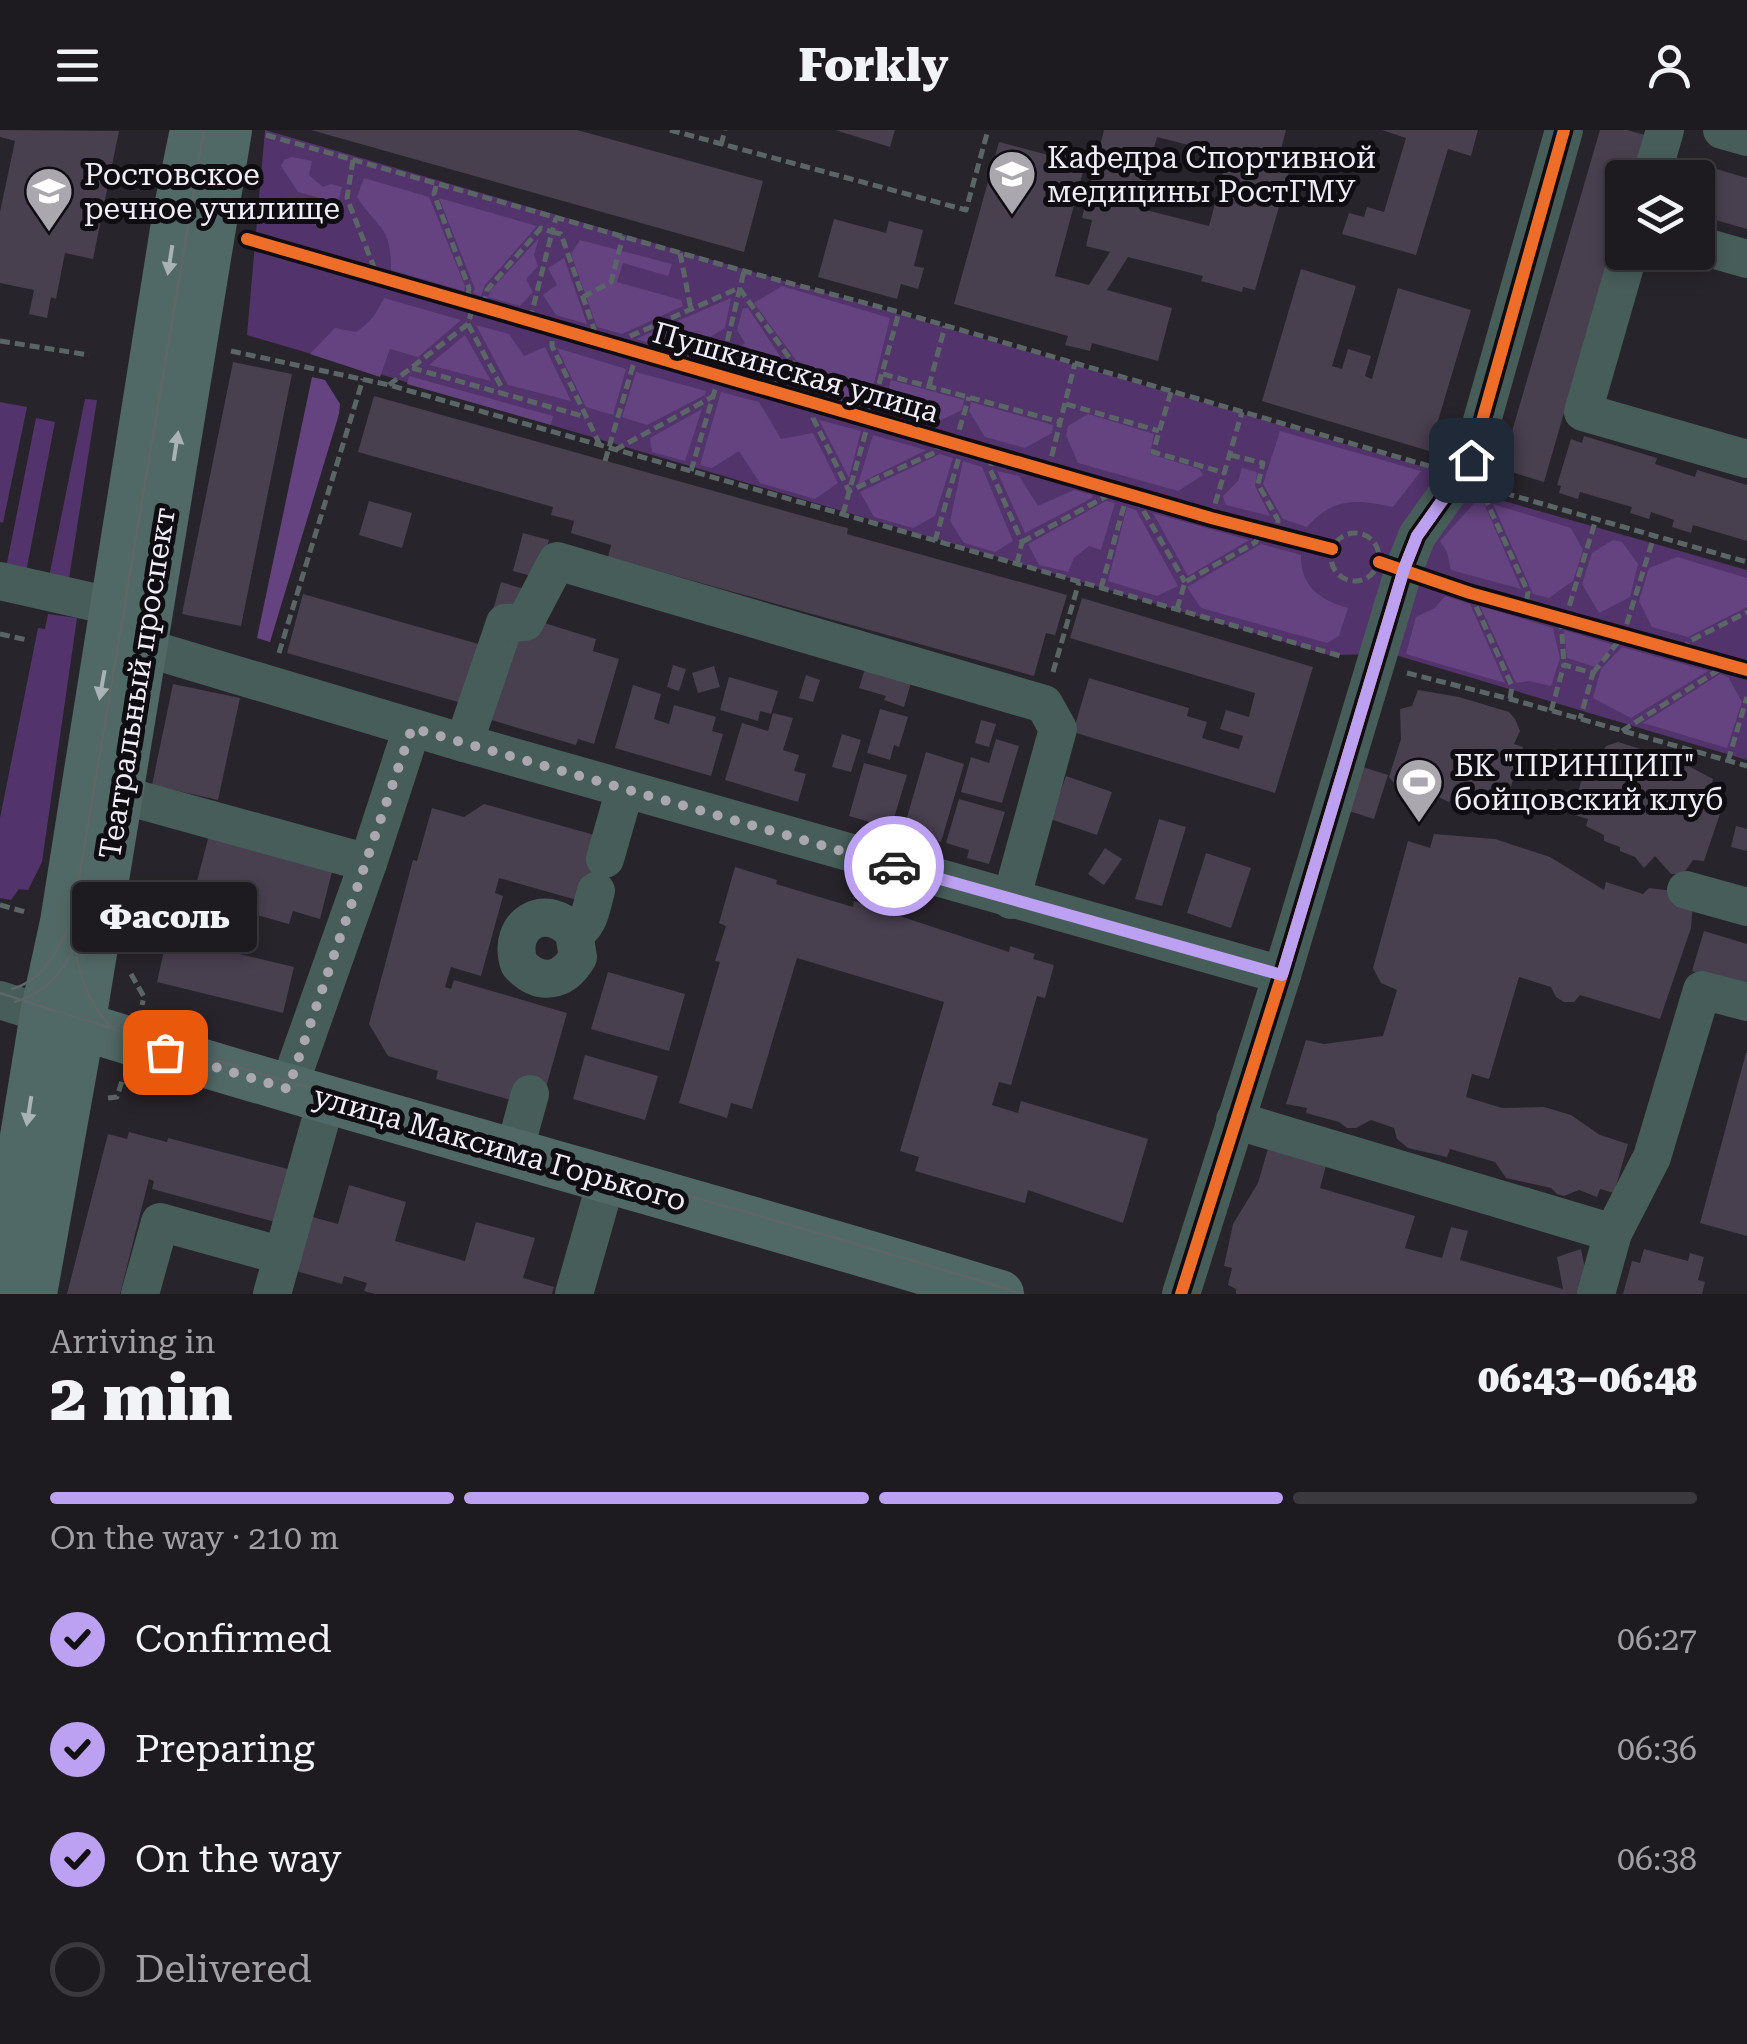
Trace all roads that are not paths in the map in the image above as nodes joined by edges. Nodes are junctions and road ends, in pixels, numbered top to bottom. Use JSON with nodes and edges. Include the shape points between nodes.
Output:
{"nodes":[{"id":1,"x":194,"y":130,"type":"edge"},
{"id":2,"x":1564,"y":130,"type":"edge"},
{"id":3,"x":1665,"y":130,"type":"edge"},
{"id":4,"x":1722,"y":130,"type":"edge"},
{"id":5,"x":241,"y":131,"type":"edge"},
{"id":6,"x":1747,"y":137,"type":"edge"},
{"id":7,"x":1656,"y":160,"type":"edge"},
{"id":8,"x":1715,"y":250,"type":"edge"},
{"id":9,"x":1747,"y":260,"type":"edge"},
{"id":10,"x":1625,"y":270,"type":"edge"},
{"id":11,"x":1747,"y":460,"type":"edge"},
{"id":12,"x":0,"y":581,"type":"edge"},
{"id":13,"x":115,"y":607,"type":"junction"},
{"id":14,"x":144,"y":647,"type":"junction"},
{"id":15,"x":412,"y":728,"type":"junction"},
{"id":16,"x":464,"y":743,"type":"junction"},
{"id":17,"x":624,"y":789,"type":"junction"},
{"id":18,"x":118,"y":794,"type":"junction"},
{"id":19,"x":368,"y":863,"type":"junction"},
{"id":20,"x":1686,"y":890,"type":"dead end"},
{"id":21,"x":1010,"y":900,"type":"junction"},
{"id":22,"x":1747,"y":907,"type":"edge"},
{"id":23,"x":574,"y":934,"type":"dead end"},
{"id":24,"x":1282,"y":975,"type":"junction"},
{"id":25,"x":1747,"y":1002,"type":"edge"},
{"id":26,"x":41,"y":1013,"type":"edge"},
{"id":27,"x":530,"y":1094,"type":"dead end"},
{"id":28,"x":307,"y":1095,"type":"junction"},
{"id":29,"x":1235,"y":1120,"type":"junction"},
{"id":30,"x":514,"y":1152,"type":"junction"},
{"id":31,"x":606,"y":1178,"type":"junction"},
{"id":32,"x":1613,"y":1233,"type":"junction"},
{"id":33,"x":283,"y":1256,"type":"junction"},
{"id":34,"x":0,"y":1284,"type":"edge"},
{"id":35,"x":33,"y":1294,"type":"edge"},
{"id":36,"x":140,"y":1294,"type":"edge"},
{"id":37,"x":272,"y":1294,"type":"edge"},
{"id":38,"x":574,"y":1294,"type":"edge"},
{"id":39,"x":1000,"y":1294,"type":"edge"},
{"id":40,"x":1180,"y":1294,"type":"edge"},
{"id":41,"x":1596,"y":1294,"type":"edge"}],
"edges":[{"from":1,"to":13,"type":"main road","name":"Театральный проспект","one_way":true},
{"from":2,"to":24,"type":"street","via":[[1471,460],[1391,566],[1375,666]]},
{"from":3,"to":7,"type":"street"},
{"from":4,"to":6,"type":"street"},
{"from":14,"to":5,"type":"main road","name":"Театральный проспект","one_way":true},
{"from":8,"to":9,"type":"street"},
{"from":10,"to":11,"type":"street","via":[[1583,412]]},
{"from":12,"to":13,"type":"street"},
{"from":13,"to":26,"type":"main road","name":"Театральный проспект","one_way":true,"via":[[64,922]]},
{"from":14,"to":15,"type":"street"},
{"from":14,"to":18,"type":"main road","name":"Театральный проспект"},
{"from":15,"to":16,"type":"street"},
{"from":15,"to":19,"type":"street"},
{"from":16,"to":17,"type":"street"},
{"from":16,"to":21,"type":"street","via":[[505,623],[525,622],[556,561],[1044,704],[1058,729]]},
{"from":17,"to":21,"type":"street"},
{"from":17,"to":23,"type":"street","via":[[587,922]]},
{"from":18,"to":19,"type":"street"},
{"from":18,"to":26,"type":"main road","name":"Театральный проспект"},
{"from":19,"to":28,"type":"street"},
{"from":20,"to":22,"type":"street"},
{"from":21,"to":24,"type":"street"},
{"from":24,"to":29,"type":"street"},
{"from":25,"to":32,"type":"street","via":[[1702,990],[1652,1157]]},
{"from":26,"to":28,"type":"main road","name":"улица Максима Горького"},
{"from":26,"to":34,"type":"main road","name":"Театральный проспект","one_way":true},
{"from":26,"to":35,"type":"main road","name":"Театральный проспект"},
{"from":27,"to":30,"type":"street"},
{"from":28,"to":30,"type":"main road","name":"улица Максима Горького"},
{"from":28,"to":33,"type":"street"},
{"from":29,"to":32,"type":"street"},
{"from":29,"to":40,"type":"street"},
{"from":30,"to":31,"type":"main road","name":"улица Максима Горького"},
{"from":31,"to":38,"type":"street"},
{"from":31,"to":39,"type":"main road","name":"улица Максима Горького"},
{"from":32,"to":41,"type":"street"},
{"from":33,"to":36,"type":"street","via":[[160,1222]]},
{"from":33,"to":37,"type":"street"}]}
